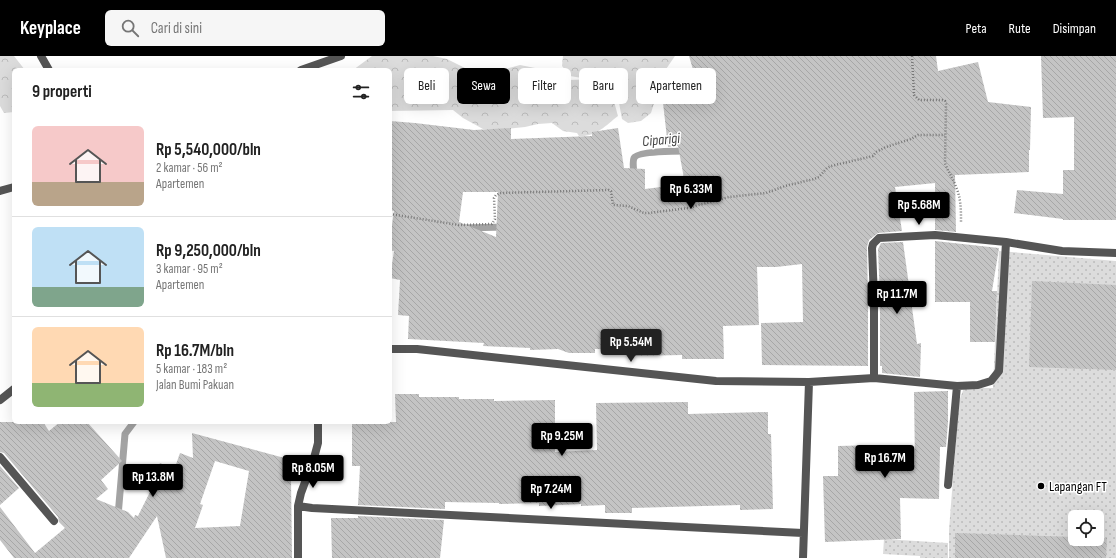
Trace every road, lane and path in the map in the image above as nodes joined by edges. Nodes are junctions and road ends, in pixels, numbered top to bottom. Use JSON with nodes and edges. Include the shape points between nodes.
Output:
{"nodes":[{"id":1,"x":41,"y":56,"type":"edge"},
{"id":2,"x":341,"y":56,"type":"edge"},
{"id":3,"x":912,"y":56,"type":"edge"},
{"id":4,"x":47,"y":68,"type":"edge"},
{"id":5,"x":307,"y":68,"type":"edge"},
{"id":6,"x":945,"y":135,"type":"junction"},
{"id":7,"x":12,"y":188,"type":"edge"},
{"id":8,"x":0,"y":191,"type":"edge"},
{"id":9,"x":392,"y":214,"type":"edge"},
{"id":10,"x":962,"y":239,"type":"junction"},
{"id":11,"x":1006,"y":242,"type":"junction"},
{"id":12,"x":1116,"y":253,"type":"edge"},
{"id":13,"x":392,"y":349,"type":"edge"},
{"id":14,"x":874,"y":378,"type":"junction"},
{"id":15,"x":809,"y":382,"type":"junction"},
{"id":16,"x":957,"y":386,"type":"junction"},
{"id":17,"x":12,"y":391,"type":"edge"},
{"id":18,"x":0,"y":400,"type":"edge"},
{"id":19,"x":318,"y":424,"type":"edge"},
{"id":20,"x":0,"y":457,"type":"edge"},
{"id":21,"x":948,"y":486,"type":"dead end"},
{"id":22,"x":298,"y":506,"type":"junction"},
{"id":23,"x":54,"y":521,"type":"dead end"},
{"id":24,"x":803,"y":533,"type":"junction"},
{"id":25,"x":298,"y":558,"type":"edge"},
{"id":26,"x":803,"y":558,"type":"edge"}],
"edges":[{"from":1,"to":4,"type":"street"},
{"from":2,"to":5,"type":"street"},
{"from":3,"to":6,"type":"path","via":[[913,93],[919,100],[945,101]]},
{"from":6,"to":9,"type":"path","via":[[915,136],[886,147],[873,156],[831,166],[814,179],[766,192],[729,196],[673,211],[644,213],[628,206],[613,205],[609,190],[500,193],[494,198],[495,219],[492,224],[459,225]]},
{"from":6,"to":10,"type":"path","via":[[945,163],[960,198]]},
{"from":7,"to":8,"type":"street"},
{"from":10,"to":11,"type":"street"},
{"from":10,"to":14,"type":"street","via":[[935,235],[885,237],[873,244]]},
{"from":11,"to":12,"type":"street","via":[[1062,251]]},
{"from":11,"to":16,"type":"street","via":[[999,371],[985,384]]},
{"from":13,"to":15,"type":"street","via":[[716,381]]},
{"from":14,"to":15,"type":"street"},
{"from":14,"to":16,"type":"street"},
{"from":15,"to":24,"type":"street"},
{"from":16,"to":21,"type":"street"},
{"from":17,"to":18,"type":"street"},
{"from":19,"to":22,"type":"street","via":[[318,443]]},
{"from":20,"to":23,"type":"street"},
{"from":22,"to":24,"type":"street"},
{"from":22,"to":25,"type":"street"},
{"from":24,"to":26,"type":"street"}]}
